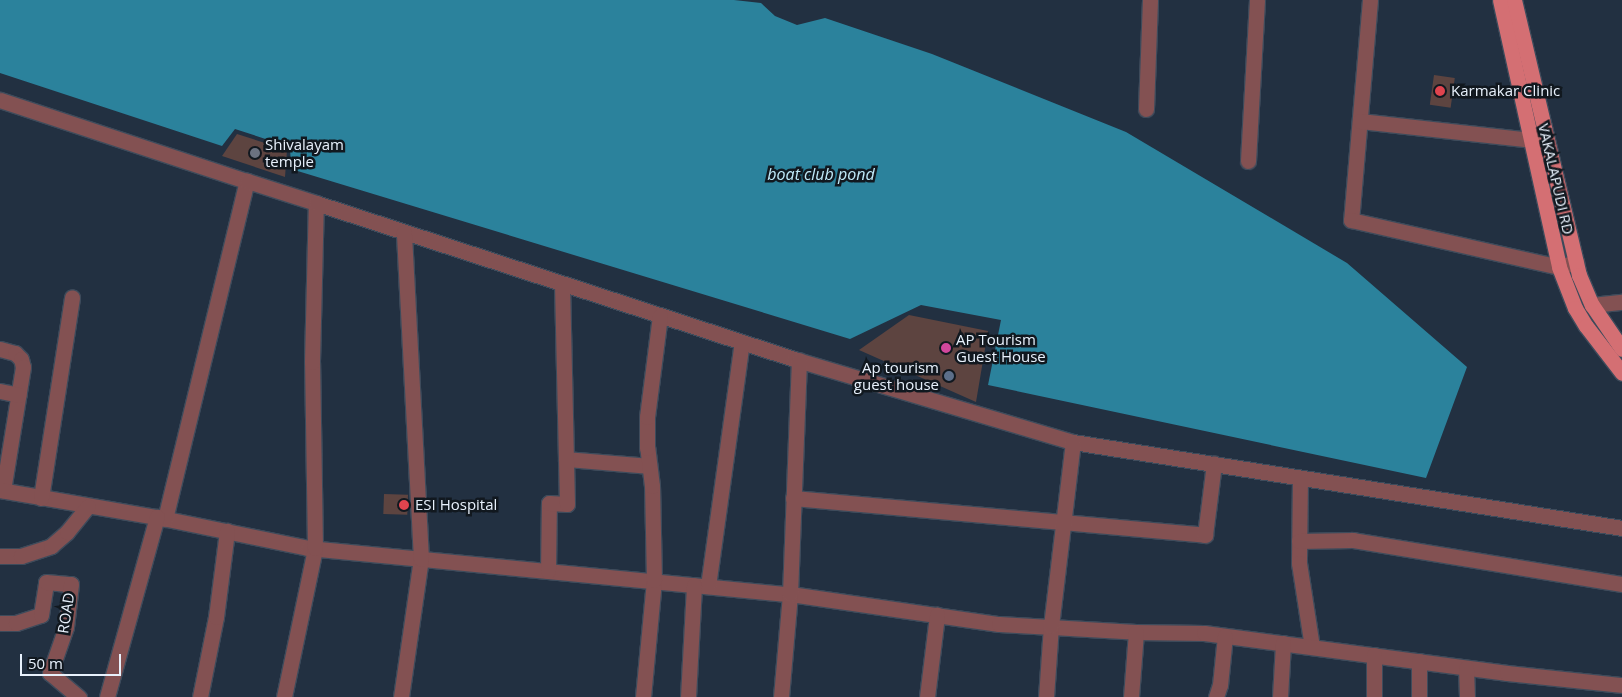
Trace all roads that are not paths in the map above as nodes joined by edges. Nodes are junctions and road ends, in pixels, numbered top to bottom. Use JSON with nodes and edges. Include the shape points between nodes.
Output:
{"nodes":[{"id":1,"x":1150,"y":0,"type":"edge"},
{"id":2,"x":1257,"y":0,"type":"edge"},
{"id":3,"x":1370,"y":0,"type":"edge"},
{"id":4,"x":1500,"y":0,"type":"edge"},
{"id":5,"x":1514,"y":0,"type":"edge"},
{"id":6,"x":0,"y":100,"type":"edge"},
{"id":7,"x":1146,"y":109,"type":"dead end"},
{"id":8,"x":1360,"y":121,"type":"junction"},
{"id":9,"x":1538,"y":138,"type":"junction"},
{"id":10,"x":1248,"y":161,"type":"dead end"},
{"id":11,"x":247,"y":181,"type":"junction"},
{"id":12,"x":316,"y":203,"type":"junction"},
{"id":13,"x":404,"y":232,"type":"junction"},
{"id":14,"x":1576,"y":262,"type":"junction"},
{"id":15,"x":1559,"y":266,"type":"junction"},
{"id":16,"x":562,"y":285,"type":"junction"},
{"id":17,"x":72,"y":297,"type":"dead end"},
{"id":18,"x":1622,"y":302,"type":"edge"},
{"id":19,"x":1592,"y":305,"type":"junction"},
{"id":20,"x":660,"y":316,"type":"junction"},
{"id":21,"x":742,"y":342,"type":"junction"},
{"id":22,"x":0,"y":349,"type":"edge"},
{"id":23,"x":1622,"y":349,"type":"edge"},
{"id":24,"x":798,"y":360,"type":"junction"},
{"id":25,"x":1622,"y":373,"type":"edge"},
{"id":26,"x":0,"y":391,"type":"edge"},
{"id":27,"x":18,"y":395,"type":"junction"},
{"id":28,"x":1073,"y":442,"type":"junction"},
{"id":29,"x":566,"y":459,"type":"junction"},
{"id":30,"x":1214,"y":464,"type":"junction"},
{"id":31,"x":649,"y":466,"type":"junction"},
{"id":32,"x":1300,"y":478,"type":"junction"},
{"id":33,"x":2,"y":490,"type":"edge"},
{"id":34,"x":41,"y":498,"type":"junction"},
{"id":35,"x":793,"y":498,"type":"junction"},
{"id":36,"x":88,"y":506,"type":"junction"},
{"id":37,"x":161,"y":518,"type":"junction"},
{"id":38,"x":1065,"y":522,"type":"junction"},
{"id":39,"x":1622,"y":528,"type":"edge"},
{"id":40,"x":228,"y":532,"type":"junction"},
{"id":41,"x":1299,"y":541,"type":"junction"},
{"id":42,"x":315,"y":548,"type":"junction"},
{"id":43,"x":0,"y":556,"type":"edge"},
{"id":44,"x":421,"y":559,"type":"junction"},
{"id":45,"x":548,"y":571,"type":"junction"},
{"id":46,"x":654,"y":580,"type":"junction"},
{"id":47,"x":1622,"y":584,"type":"edge"},
{"id":48,"x":701,"y":586,"type":"junction"},
{"id":49,"x":790,"y":594,"type":"junction"},
{"id":50,"x":937,"y":615,"type":"junction"},
{"id":51,"x":0,"y":623,"type":"edge"},
{"id":52,"x":1051,"y":626,"type":"junction"},
{"id":53,"x":1136,"y":632,"type":"junction"},
{"id":54,"x":1225,"y":636,"type":"junction"},
{"id":55,"x":1283,"y":643,"type":"junction"},
{"id":56,"x":1312,"y":647,"type":"junction"},
{"id":57,"x":1374,"y":655,"type":"junction"},
{"id":58,"x":1418,"y":661,"type":"junction"},
{"id":59,"x":1466,"y":668,"type":"junction"},
{"id":60,"x":1622,"y":685,"type":"edge"},
{"id":61,"x":1593,"y":690,"type":"edge"},
{"id":62,"x":79,"y":697,"type":"edge"},
{"id":63,"x":107,"y":697,"type":"edge"},
{"id":64,"x":200,"y":697,"type":"edge"},
{"id":65,"x":284,"y":697,"type":"edge"},
{"id":66,"x":401,"y":697,"type":"edge"},
{"id":67,"x":643,"y":697,"type":"edge"},
{"id":68,"x":688,"y":697,"type":"edge"},
{"id":69,"x":781,"y":697,"type":"edge"},
{"id":70,"x":927,"y":697,"type":"edge"},
{"id":71,"x":1046,"y":697,"type":"edge"},
{"id":72,"x":1132,"y":697,"type":"edge"},
{"id":73,"x":1216,"y":697,"type":"edge"},
{"id":74,"x":1280,"y":697,"type":"edge"},
{"id":75,"x":1374,"y":697,"type":"edge"},
{"id":76,"x":1419,"y":697,"type":"edge"},
{"id":77,"x":1467,"y":697,"type":"edge"}],
"edges":[{"from":1,"to":7,"type":"street"},
{"from":2,"to":10,"type":"street"},
{"from":3,"to":8,"type":"street"},
{"from":4,"to":9,"type":"main road"},
{"from":5,"to":9,"type":"main road","name":"VAKALAPUDI RD"},
{"from":6,"to":11,"type":"street"},
{"from":8,"to":9,"type":"street"},
{"from":8,"to":15,"type":"street","via":[[1351,220]]},
{"from":9,"to":14,"type":"main road","name":"VAKALAPUDI RD"},
{"from":9,"to":15,"type":"main road"},
{"from":11,"to":12,"type":"street"},
{"from":11,"to":37,"type":"street"},
{"from":12,"to":13,"type":"street"},
{"from":12,"to":42,"type":"street","via":[[312,362]]},
{"from":13,"to":16,"type":"street"},
{"from":13,"to":44,"type":"street"},
{"from":14,"to":15,"type":"street"},
{"from":14,"to":19,"type":"main road","name":"VAKALAPUDI RD"},
{"from":15,"to":25,"type":"main road","via":[[1575,308]]},
{"from":16,"to":20,"type":"street"},
{"from":16,"to":29,"type":"street"},
{"from":17,"to":34,"type":"street"},
{"from":18,"to":19,"type":"street"},
{"from":19,"to":23,"type":"main road","name":"VAKALAPUDI RD"},
{"from":20,"to":21,"type":"street"},
{"from":20,"to":31,"type":"street","via":[[647,416]]},
{"from":21,"to":24,"type":"street"},
{"from":21,"to":48,"type":"street"},
{"from":22,"to":27,"type":"street","via":[[15,353],[21,359],[23,367]]},
{"from":24,"to":28,"type":"street"},
{"from":24,"to":35,"type":"street"},
{"from":26,"to":27,"type":"street"},
{"from":27,"to":33,"type":"street"},
{"from":28,"to":30,"type":"street"},
{"from":28,"to":38,"type":"street"},
{"from":29,"to":31,"type":"street"},
{"from":29,"to":45,"type":"street","via":[[567,504],[549,503]]},
{"from":30,"to":32,"type":"street"},
{"from":30,"to":38,"type":"street","via":[[1205,535]]},
{"from":31,"to":46,"type":"street"},
{"from":32,"to":39,"type":"street"},
{"from":32,"to":41,"type":"street"},
{"from":33,"to":34,"type":"street"},
{"from":34,"to":36,"type":"street"},
{"from":35,"to":38,"type":"street"},
{"from":35,"to":49,"type":"street"},
{"from":36,"to":37,"type":"street"},
{"from":36,"to":43,"type":"street","via":[[51,546],[21,556]]},
{"from":37,"to":40,"type":"street"},
{"from":37,"to":63,"type":"street"},
{"from":38,"to":52,"type":"street"},
{"from":40,"to":42,"type":"street"},
{"from":40,"to":64,"type":"street","via":[[216,618]]},
{"from":41,"to":47,"type":"street","via":[[1353,540]]},
{"from":41,"to":56,"type":"street","via":[[1299,563]]},
{"from":42,"to":44,"type":"street"},
{"from":42,"to":65,"type":"street"},
{"from":44,"to":45,"type":"street"},
{"from":44,"to":66,"type":"street"},
{"from":45,"to":46,"type":"street"},
{"from":46,"to":48,"type":"street"},
{"from":46,"to":67,"type":"street"},
{"from":48,"to":49,"type":"street"},
{"from":48,"to":68,"type":"street"},
{"from":49,"to":50,"type":"street"},
{"from":49,"to":69,"type":"street"},
{"from":50,"to":52,"type":"street","via":[[999,624]]},
{"from":50,"to":70,"type":"street"},
{"from":51,"to":62,"type":"street","name":"ROAD","via":[[16,623],[41,615],[46,582],[71,584],[66,627],[50,673]]},
{"from":52,"to":53,"type":"street"},
{"from":52,"to":71,"type":"street"},
{"from":53,"to":54,"type":"street"},
{"from":53,"to":72,"type":"street"},
{"from":54,"to":55,"type":"street"},
{"from":54,"to":73,"type":"street"},
{"from":55,"to":56,"type":"street"},
{"from":55,"to":74,"type":"street"},
{"from":56,"to":57,"type":"street"},
{"from":57,"to":58,"type":"street"},
{"from":57,"to":75,"type":"street"},
{"from":58,"to":59,"type":"street"},
{"from":58,"to":76,"type":"street"},
{"from":59,"to":61,"type":"street"},
{"from":59,"to":77,"type":"street"},
{"from":60,"to":61,"type":"street"}]}
